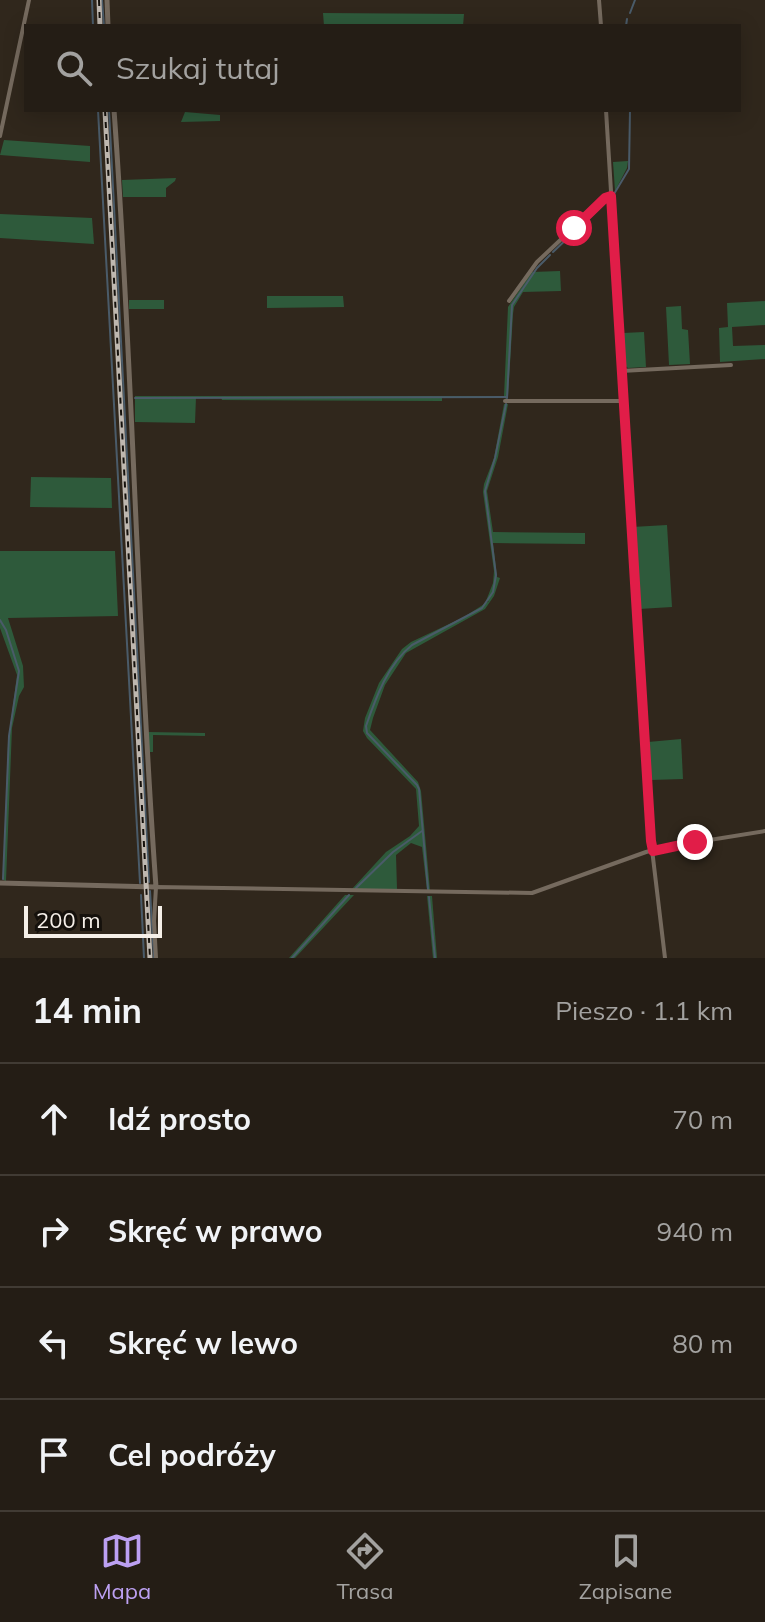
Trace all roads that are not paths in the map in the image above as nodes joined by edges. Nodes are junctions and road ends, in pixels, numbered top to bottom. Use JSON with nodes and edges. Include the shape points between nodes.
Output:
{"nodes":[{"id":1,"x":29,"y":0,"type":"edge"},
{"id":2,"x":107,"y":0,"type":"edge"},
{"id":3,"x":599,"y":0,"type":"edge"},
{"id":4,"x":24,"y":24,"type":"edge"},
{"id":5,"x":24,"y":24,"type":"edge"},
{"id":6,"x":108,"y":24,"type":"edge"},
{"id":7,"x":601,"y":24,"type":"edge"},
{"id":8,"x":0,"y":99,"type":"edge"},
{"id":9,"x":8,"y":101,"type":"junction"},
{"id":10,"x":114,"y":112,"type":"edge"},
{"id":11,"x":606,"y":112,"type":"edge"},
{"id":12,"x":0,"y":136,"type":"edge"},
{"id":13,"x":611,"y":196,"type":"junction"},
{"id":14,"x":509,"y":301,"type":"dead end"},
{"id":15,"x":731,"y":365,"type":"dead end"},
{"id":16,"x":621,"y":371,"type":"junction"},
{"id":17,"x":505,"y":401,"type":"dead end"},
{"id":18,"x":623,"y":401,"type":"junction"},
{"id":19,"x":765,"y":831,"type":"edge"},
{"id":20,"x":653,"y":851,"type":"junction"},
{"id":21,"x":0,"y":883,"type":"edge"},
{"id":22,"x":156,"y":887,"type":"junction"},
{"id":23,"x":156,"y":958,"type":"edge"},
{"id":24,"x":665,"y":958,"type":"edge"}],
"edges":[{"from":1,"to":5,"type":"street"},
{"from":2,"to":6,"type":"street"},
{"from":3,"to":7,"type":"street"},
{"from":4,"to":9,"type":"street"},
{"from":8,"to":9,"type":"street"},
{"from":9,"to":12,"type":"street"},
{"from":10,"to":22,"type":"street"},
{"from":11,"to":13,"type":"street"},
{"from":13,"to":14,"type":"street","via":[[537,262]]},
{"from":13,"to":16,"type":"street"},
{"from":15,"to":16,"type":"street"},
{"from":16,"to":18,"type":"street"},
{"from":17,"to":18,"type":"street"},
{"from":18,"to":20,"type":"street"},
{"from":19,"to":20,"type":"street"},
{"from":20,"to":22,"type":"street","via":[[524,894]]},
{"from":20,"to":24,"type":"street"},
{"from":21,"to":22,"type":"street"},
{"from":22,"to":23,"type":"street"}]}
